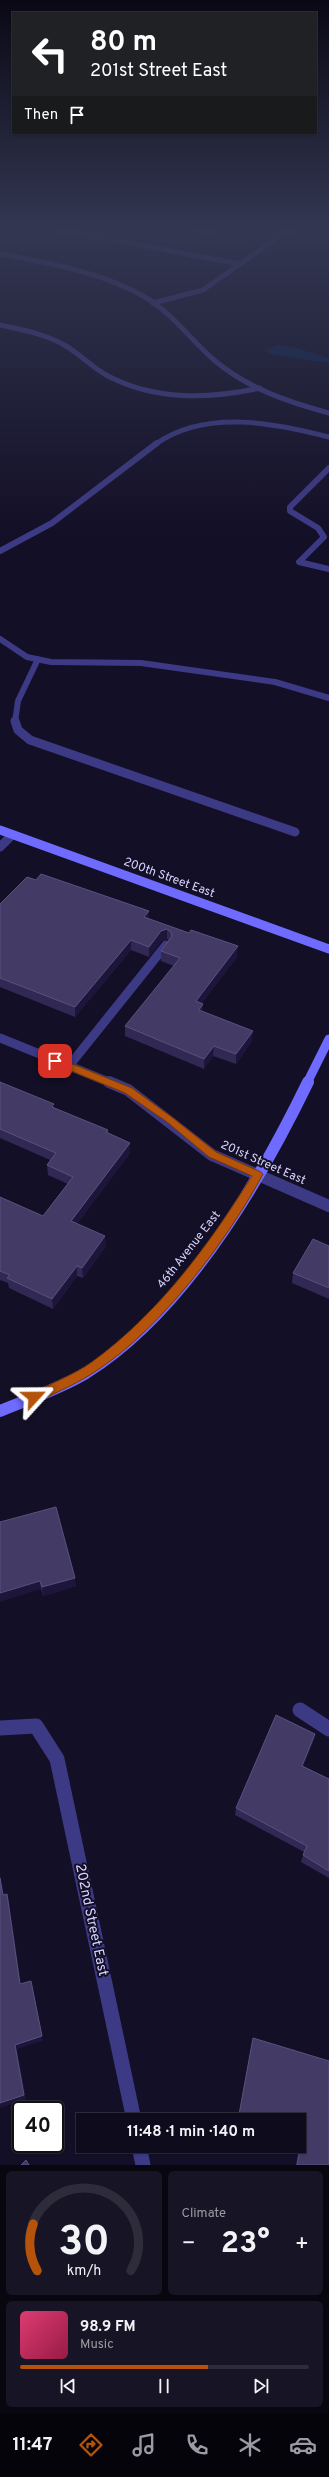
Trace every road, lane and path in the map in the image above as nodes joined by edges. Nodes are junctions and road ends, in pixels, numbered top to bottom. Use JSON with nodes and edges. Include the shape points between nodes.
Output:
{"nodes":[{"id":1,"x":19,"y":330,"type":"edge"},
{"id":2,"x":185,"y":330,"type":"edge"},
{"id":3,"x":260,"y":388,"type":"junction"},
{"id":4,"x":329,"y":413,"type":"edge"},
{"id":5,"x":329,"y":437,"type":"edge"},
{"id":6,"x":329,"y":468,"type":"edge"},
{"id":7,"x":0,"y":551,"type":"edge"},
{"id":8,"x":329,"y":569,"type":"edge"},
{"id":9,"x":0,"y":639,"type":"edge"},
{"id":10,"x":38,"y":659,"type":"junction"},
{"id":11,"x":329,"y":698,"type":"edge"},
{"id":12,"x":0,"y":830,"type":"edge"},
{"id":13,"x":296,"y":832,"type":"dead end"},
{"id":14,"x":12,"y":835,"type":"junction"},
{"id":15,"x":0,"y":847,"type":"edge"},
{"id":16,"x":166,"y":945,"type":"edge"},
{"id":17,"x":329,"y":949,"type":"edge"},
{"id":18,"x":0,"y":1038,"type":"edge"},
{"id":19,"x":329,"y":1039,"type":"edge"},
{"id":20,"x":69,"y":1066,"type":"junction"},
{"id":21,"x":258,"y":1174,"type":"junction"},
{"id":22,"x":329,"y":1206,"type":"edge"},
{"id":23,"x":0,"y":1411,"type":"edge"},
{"id":24,"x":300,"y":1710,"type":"dead end"},
{"id":25,"x":0,"y":1728,"type":"edge"},
{"id":26,"x":329,"y":1729,"type":"edge"},
{"id":27,"x":133,"y":2113,"type":"edge"},
{"id":28,"x":140,"y":2153,"type":"edge"},
{"id":29,"x":143,"y":2165,"type":"edge"}],
"edges":[{"from":1,"to":3,"type":"street","via":[[48,337],[108,376],[148,390],[199,397],[224,396]]},
{"from":2,"to":3,"type":"street","via":[[214,360],[236,376]]},
{"from":3,"to":4,"type":"street"},
{"from":5,"to":7,"type":"street","via":[[274,425],[238,423],[202,425],[177,432],[158,442],[61,516]]},
{"from":6,"to":8,"type":"street","via":[[290,507],[295,516],[316,526],[324,537],[299,562]]},
{"from":9,"to":10,"type":"street","via":[[27,657]]},
{"from":10,"to":11,"type":"street","via":[[50,662],[141,663],[275,682]]},
{"from":10,"to":13,"type":"street","via":[[15,713],[15,724],[20,733],[30,740]]},
{"from":12,"to":14,"type":"street","name":"200th Street East"},
{"from":14,"to":15,"type":"street"},
{"from":14,"to":17,"type":"street","name":"200th Street East"},
{"from":16,"to":20,"type":"street"},
{"from":18,"to":20,"type":"street","name":"201st Street East"},
{"from":19,"to":21,"type":"street","name":"46th Avenue East","via":[[284,1130]]},
{"from":20,"to":21,"type":"street","name":"201st Street East","via":[[128,1090],[212,1155]]},
{"from":21,"to":22,"type":"street","name":"201st Street East"},
{"from":21,"to":23,"type":"street","name":"46th Avenue East","via":[[229,1221],[178,1288],[137,1332],[95,1366],[45,1392]]},
{"from":24,"to":26,"type":"street"},
{"from":25,"to":27,"type":"street","name":"202nd Street East","via":[[36,1726],[57,1759]]},
{"from":28,"to":29,"type":"street"}]}
